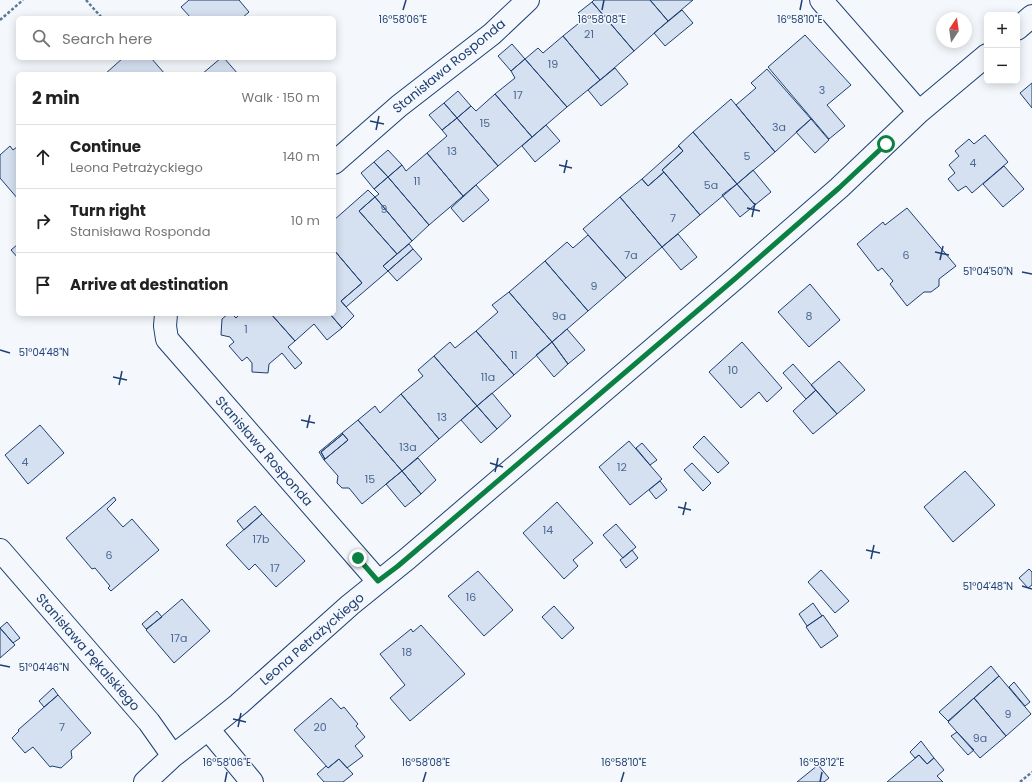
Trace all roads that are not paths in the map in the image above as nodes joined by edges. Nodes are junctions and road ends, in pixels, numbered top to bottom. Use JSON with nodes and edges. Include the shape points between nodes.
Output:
{"nodes":[{"id":1,"x":528,"y":0,"type":"edge"},
{"id":2,"x":821,"y":0,"type":"edge"},
{"id":3,"x":1032,"y":16,"type":"edge"},
{"id":4,"x":1020,"y":26,"type":"edge"},
{"id":5,"x":984,"y":57,"type":"edge"},
{"id":6,"x":919,"y":112,"type":"junction"},
{"id":7,"x":336,"y":161,"type":"edge"},
{"id":8,"x":166,"y":316,"type":"edge"},
{"id":9,"x":0,"y":550,"type":"edge"},
{"id":10,"x":378,"y":581,"type":"junction"},
{"id":11,"x":208,"y":729,"type":"junction"},
{"id":12,"x":173,"y":756,"type":"junction"},
{"id":13,"x":145,"y":782,"type":"edge"},
{"id":14,"x":252,"y":782,"type":"edge"}],
"edges":[{"from":1,"to":7,"type":"street","name":"Stanisława Rosponda","via":[[492,34],[399,106]]},
{"from":2,"to":6,"type":"street"},
{"from":3,"to":4,"type":"street"},
{"from":5,"to":6,"type":"street","name":"Leona Petrażyckiego"},
{"from":6,"to":10,"type":"street","name":"Leona Petrażyckiego","via":[[815,209]]},
{"from":8,"to":10,"type":"street","name":"Stanisława Rosponda","via":[[167,339]]},
{"from":9,"to":12,"type":"street","name":"Stanisława Pękalskiego","via":[[148,722]]},
{"from":10,"to":11,"type":"street","name":"Leona Petrażyckiego"},
{"from":11,"to":12,"type":"street","name":"Leona Petrażyckiego"},
{"from":11,"to":14,"type":"street"},
{"from":12,"to":13,"type":"street","name":"Leona Petrażyckiego"}]}
